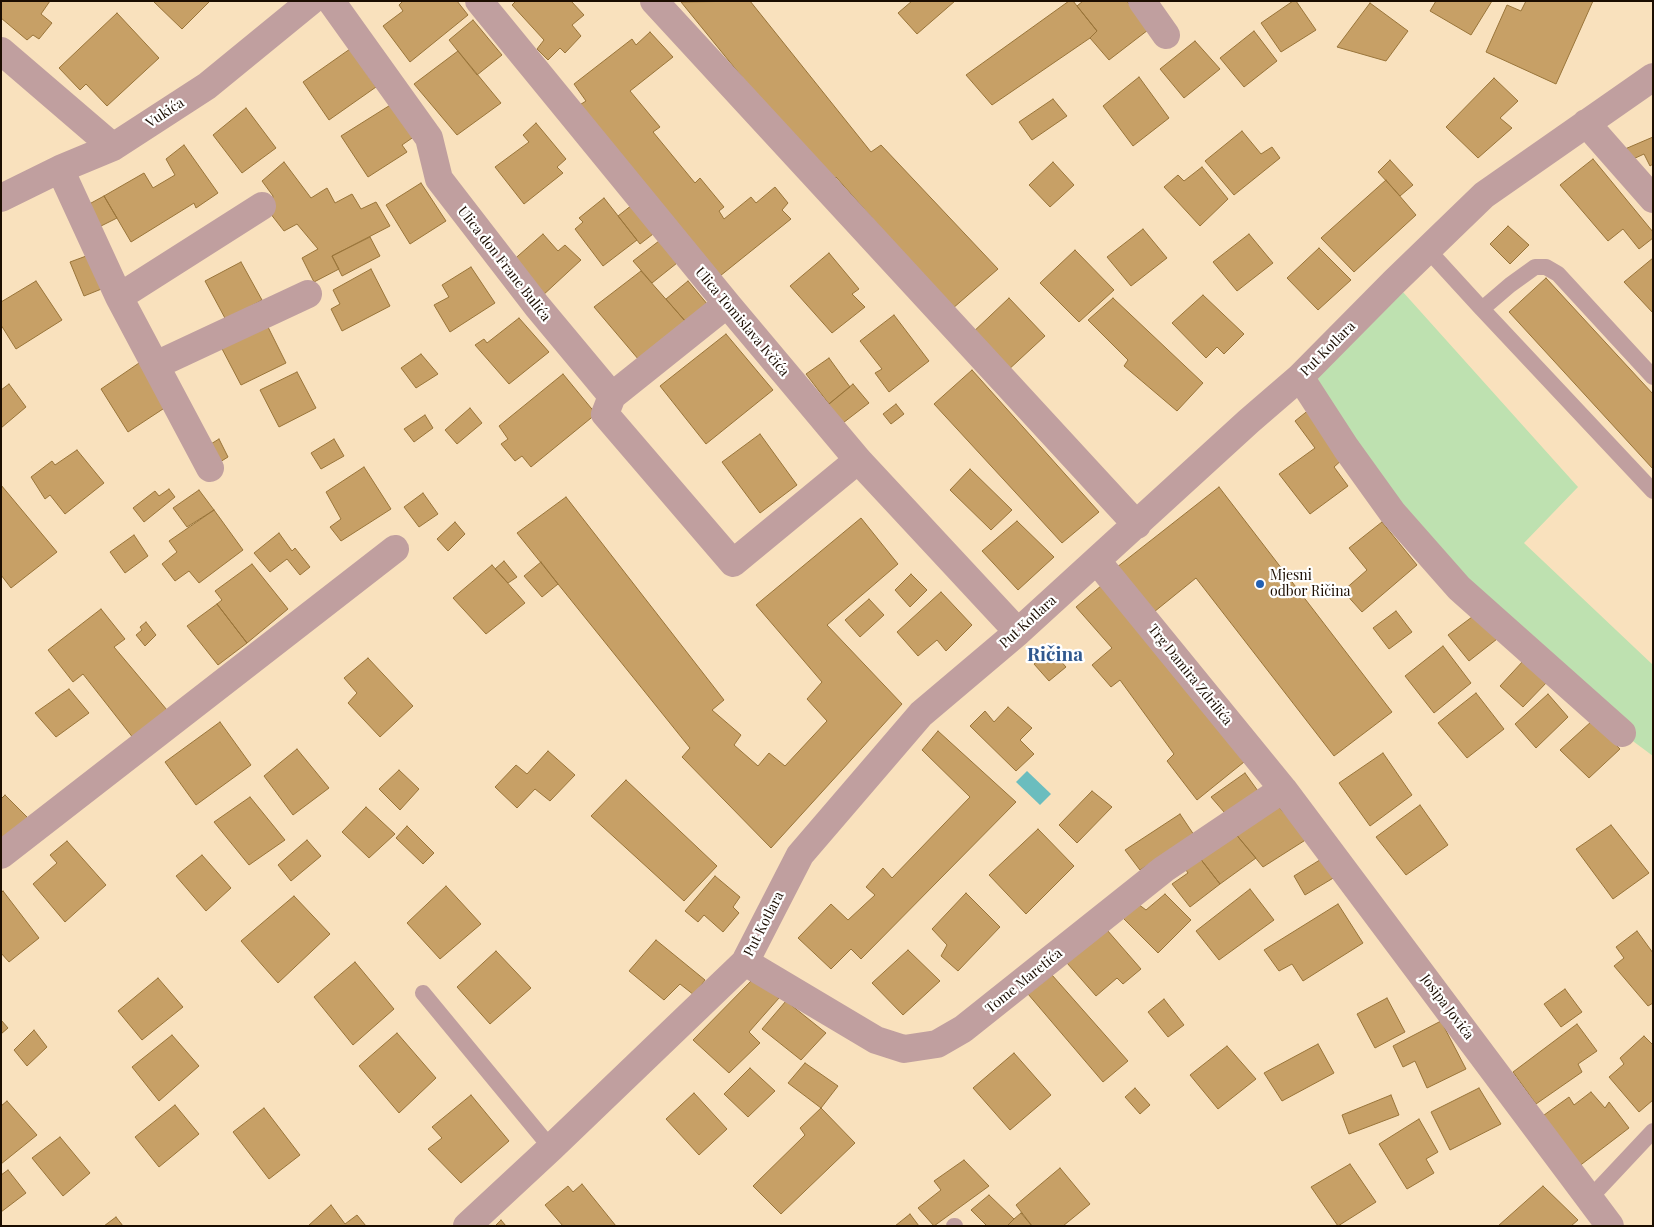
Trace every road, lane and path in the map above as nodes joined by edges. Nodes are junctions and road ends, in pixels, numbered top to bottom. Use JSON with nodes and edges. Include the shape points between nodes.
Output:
{"nodes":[{"id":1,"x":311,"y":1,"type":"edge"},
{"id":2,"x":332,"y":1,"type":"edge"},
{"id":3,"x":478,"y":1,"type":"edge"},
{"id":4,"x":654,"y":1,"type":"edge"},
{"id":5,"x":1142,"y":1,"type":"edge"},
{"id":6,"x":1166,"y":35,"type":"dead end"},
{"id":7,"x":1,"y":51,"type":"edge"},
{"id":8,"x":1653,"y":78,"type":"edge"},
{"id":9,"x":1586,"y":123,"type":"junction"},
{"id":10,"x":112,"y":147,"type":"junction"},
{"id":11,"x":60,"y":169,"type":"junction"},
{"id":12,"x":1,"y":198,"type":"edge"},
{"id":13,"x":1653,"y":199,"type":"edge"},
{"id":14,"x":262,"y":206,"type":"dead end"},
{"id":15,"x":1428,"y":250,"type":"junction"},
{"id":16,"x":308,"y":294,"type":"dead end"},
{"id":17,"x":119,"y":296,"type":"junction"},
{"id":18,"x":726,"y":304,"type":"junction"},
{"id":19,"x":1482,"y":309,"type":"junction"},
{"id":20,"x":156,"y":365,"type":"junction"},
{"id":21,"x":1300,"y":377,"type":"junction"},
{"id":22,"x":1653,"y":377,"type":"edge"},
{"id":23,"x":612,"y":396,"type":"junction"},
{"id":24,"x":858,"y":460,"type":"junction"},
{"id":25,"x":210,"y":468,"type":"dead end"},
{"id":26,"x":1653,"y":491,"type":"edge"},
{"id":27,"x":1137,"y":525,"type":"junction"},
{"id":28,"x":395,"y":549,"type":"dead end"},
{"id":29,"x":1097,"y":561,"type":"junction"},
{"id":30,"x":1018,"y":632,"type":"junction"},
{"id":31,"x":1622,"y":733,"type":"dead end"},
{"id":32,"x":1283,"y":789,"type":"junction"},
{"id":33,"x":1,"y":855,"type":"edge"},
{"id":34,"x":745,"y":962,"type":"junction"},
{"id":35,"x":423,"y":993,"type":"dead end"},
{"id":36,"x":1653,"y":1131,"type":"edge"},
{"id":37,"x":551,"y":1148,"type":"junction"},
{"id":38,"x":1590,"y":1198,"type":"junction"},
{"id":39,"x":467,"y":1226,"type":"edge"},
{"id":40,"x":1610,"y":1226,"type":"edge"}],
"edges":[{"from":1,"to":10,"type":"street","name":"Vukića","via":[[206,86]]},
{"from":2,"to":23,"type":"street","name":"Ulica don Frane Bulića","via":[[429,138],[439,179],[537,306]]},
{"from":3,"to":18,"type":"street","name":"Ulica Tomislava Ivčića"},
{"from":4,"to":27,"type":"street"},
{"from":5,"to":6,"type":"street"},
{"from":7,"to":10,"type":"street"},
{"from":8,"to":9,"type":"street","name":"Put Kotlara"},
{"from":9,"to":13,"type":"street"},
{"from":9,"to":15,"type":"street","name":"Put Kotlara","via":[[1484,195]]},
{"from":10,"to":11,"type":"street","name":"Vukića"},
{"from":11,"to":12,"type":"street","name":"Vukića"},
{"from":11,"to":17,"type":"street"},
{"from":14,"to":17,"type":"street"},
{"from":15,"to":19,"type":"lane"},
{"from":15,"to":21,"type":"street","name":"Put Kotlara"},
{"from":16,"to":20,"type":"street"},
{"from":17,"to":20,"type":"street"},
{"from":18,"to":23,"type":"street"},
{"from":18,"to":24,"type":"street","name":"Ulica Tomislava Ivčića"},
{"from":19,"to":22,"type":"lane","via":[[1535,267],[1546,267],[1558,274]]},
{"from":19,"to":26,"type":"lane"},
{"from":20,"to":25,"type":"street"},
{"from":21,"to":27,"type":"street","name":"Put Kotlara"},
{"from":21,"to":31,"type":"street","via":[[1392,512],[1459,588]]},
{"from":23,"to":24,"type":"street","via":[[605,414],[733,563]]},
{"from":24,"to":30,"type":"street","name":"Ulica Tomislava Ivčića"},
{"from":27,"to":29,"type":"street","name":"Put Kotlara"},
{"from":28,"to":33,"type":"street"},
{"from":29,"to":30,"type":"street","name":"Put Kotlara"},
{"from":29,"to":32,"type":"street","name":"Trg Damira Zdrilića"},
{"from":30,"to":34,"type":"street","name":"Put Kotlara","via":[[921,714],[800,855]]},
{"from":32,"to":34,"type":"street","name":"Tome Maretića","via":[[1164,869],[963,1029],[937,1044],[904,1049],[876,1040]]},
{"from":32,"to":38,"type":"street","name":"Josipa Jovića"},
{"from":34,"to":37,"type":"street","name":"Put Kotlara"},
{"from":35,"to":37,"type":"lane"},
{"from":36,"to":38,"type":"lane"},
{"from":37,"to":39,"type":"street","name":"Put Kotlara"},
{"from":38,"to":40,"type":"street","name":"Josipa Jovića"}]}
